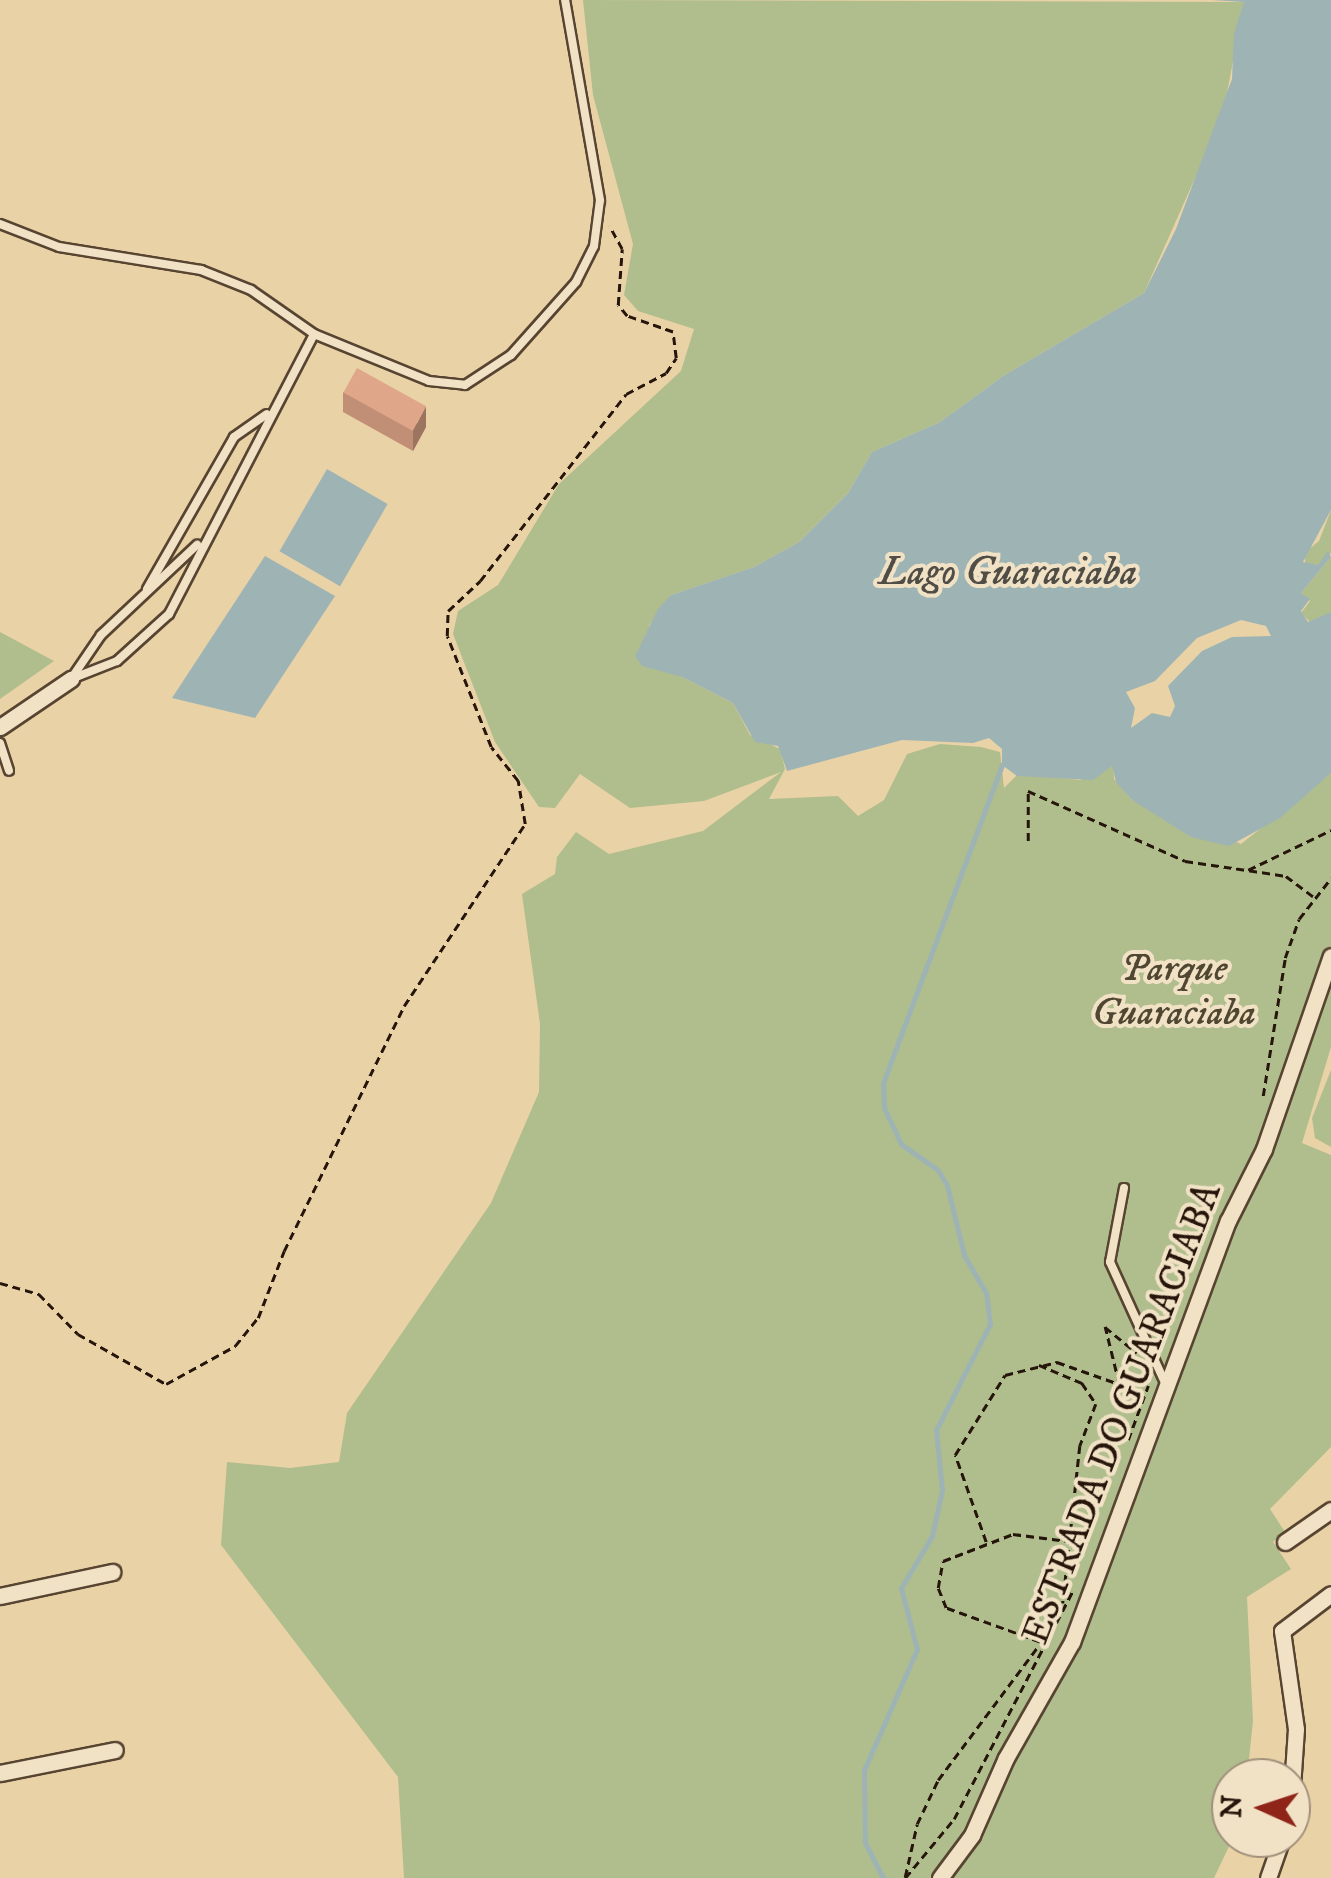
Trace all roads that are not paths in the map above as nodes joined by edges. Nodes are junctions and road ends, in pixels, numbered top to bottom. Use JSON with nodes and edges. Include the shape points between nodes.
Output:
{"nodes":[{"id":1,"x":565,"y":0,"type":"edge"},
{"id":2,"x":0,"y":224,"type":"edge"},
{"id":3,"x":314,"y":334,"type":"junction"},
{"id":4,"x":271,"y":412,"type":"junction"},
{"id":5,"x":201,"y":542,"type":"junction"},
{"id":6,"x":147,"y":589,"type":"junction"},
{"id":7,"x":71,"y":679,"type":"junction"},
{"id":8,"x":0,"y":727,"type":"edge"},
{"id":9,"x":0,"y":743,"type":"edge"},
{"id":10,"x":8,"y":771,"type":"dead end"},
{"id":11,"x":1331,"y":956,"type":"edge"},
{"id":12,"x":1124,"y":1188,"type":"dead end"},
{"id":13,"x":1166,"y":1385,"type":"junction"},
{"id":14,"x":1331,"y":1510,"type":"edge"},
{"id":15,"x":1286,"y":1542,"type":"dead end"},
{"id":16,"x":112,"y":1572,"type":"dead end"},
{"id":17,"x":1331,"y":1594,"type":"edge"},
{"id":18,"x":0,"y":1596,"type":"edge"},
{"id":19,"x":115,"y":1750,"type":"dead end"},
{"id":20,"x":1294,"y":1758,"type":"edge"},
{"id":21,"x":0,"y":1773,"type":"edge"},
{"id":22,"x":940,"y":1878,"type":"edge"}],
"edges":[{"from":1,"to":3,"type":"lane","via":[[600,220],[576,282],[511,355],[464,385],[428,381]]},
{"from":2,"to":3,"type":"lane","via":[[59,247],[130,254],[213,274],[250,290]]},
{"from":3,"to":4,"type":"lane"},
{"from":4,"to":5,"type":"lane"},
{"from":4,"to":6,"type":"lane","via":[[234,437]]},
{"from":5,"to":6,"type":"lane"},
{"from":5,"to":7,"type":"lane","via":[[163,622],[117,661]]},
{"from":6,"to":7,"type":"lane","via":[[87,650]]},
{"from":7,"to":8,"type":"street"},
{"from":9,"to":10,"type":"lane"},
{"from":11,"to":13,"type":"street","name":"ESTRADA DO GUARACIABA","via":[[1264,1149],[1228,1220]]},
{"from":12,"to":13,"type":"lane","via":[[1110,1262]]},
{"from":13,"to":22,"type":"street","name":"ESTRADA DO GUARACIABA","via":[[1072,1642],[1006,1758],[972,1835]]},
{"from":14,"to":15,"type":"street"},
{"from":16,"to":18,"type":"street"},
{"from":17,"to":20,"type":"street","via":[[1282,1631]]},
{"from":19,"to":21,"type":"street"}]}
